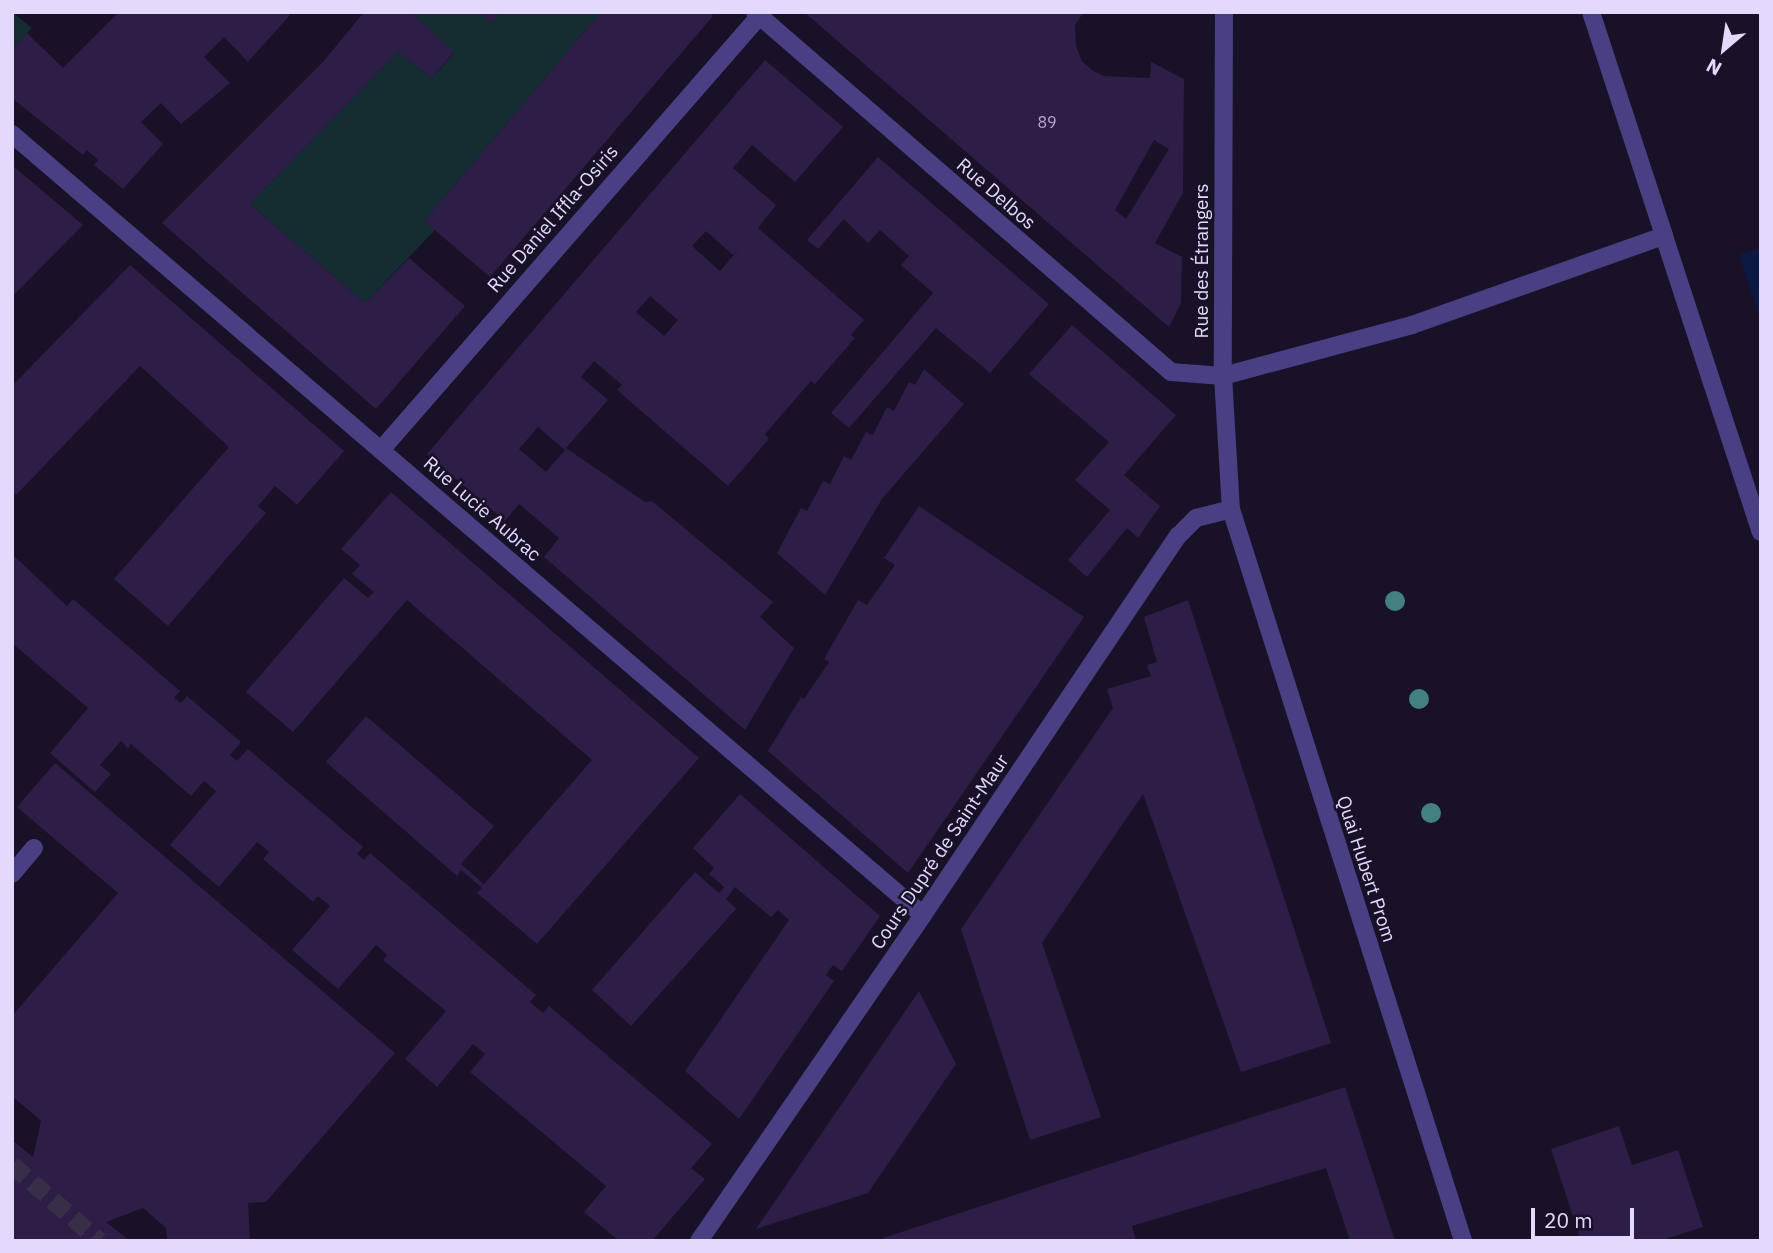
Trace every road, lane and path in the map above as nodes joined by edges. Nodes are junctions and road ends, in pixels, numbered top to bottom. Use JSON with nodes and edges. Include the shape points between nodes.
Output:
{"nodes":[{"id":1,"x":1224,"y":12,"type":"edge"},
{"id":2,"x":1591,"y":12,"type":"edge"},
{"id":3,"x":759,"y":13,"type":"edge"},
{"id":4,"x":12,"y":134,"type":"edge"},
{"id":5,"x":1664,"y":236,"type":"junction"},
{"id":6,"x":1223,"y":376,"type":"junction"},
{"id":7,"x":381,"y":450,"type":"junction"},
{"id":8,"x":1231,"y":509,"type":"junction"},
{"id":9,"x":1761,"y":532,"type":"edge"},
{"id":10,"x":34,"y":848,"type":"dead end"},
{"id":11,"x":12,"y":874,"type":"edge"},
{"id":12,"x":923,"y":915,"type":"junction"},
{"id":13,"x":699,"y":1241,"type":"edge"},
{"id":14,"x":1463,"y":1241,"type":"edge"}],
"edges":[{"from":1,"to":6,"type":"street","name":"Rue des Étrangers"},
{"from":2,"to":5,"type":"street"},
{"from":3,"to":6,"type":"street","name":"Rue Delbos","via":[[1171,372]]},
{"from":3,"to":7,"type":"street","name":"Rue Daniel Iffla-Osiris"},
{"from":4,"to":7,"type":"street","name":"Rue Lucie Aubrac"},
{"from":5,"to":6,"type":"street","name":"Rue Delbos","via":[[1412,325]]},
{"from":5,"to":9,"type":"street"},
{"from":6,"to":8,"type":"street","name":"Rue des Étrangers"},
{"from":7,"to":12,"type":"street","name":"Rue Lucie Aubrac"},
{"from":8,"to":12,"type":"street","name":"Cours Dupré de Saint-Maur","via":[[1196,519],[1178,536]]},
{"from":8,"to":14,"type":"street","name":"Quai Hubert Prom"},
{"from":10,"to":11,"type":"street"},
{"from":12,"to":13,"type":"street","name":"Cours Dupré de Saint-Maur"}]}
